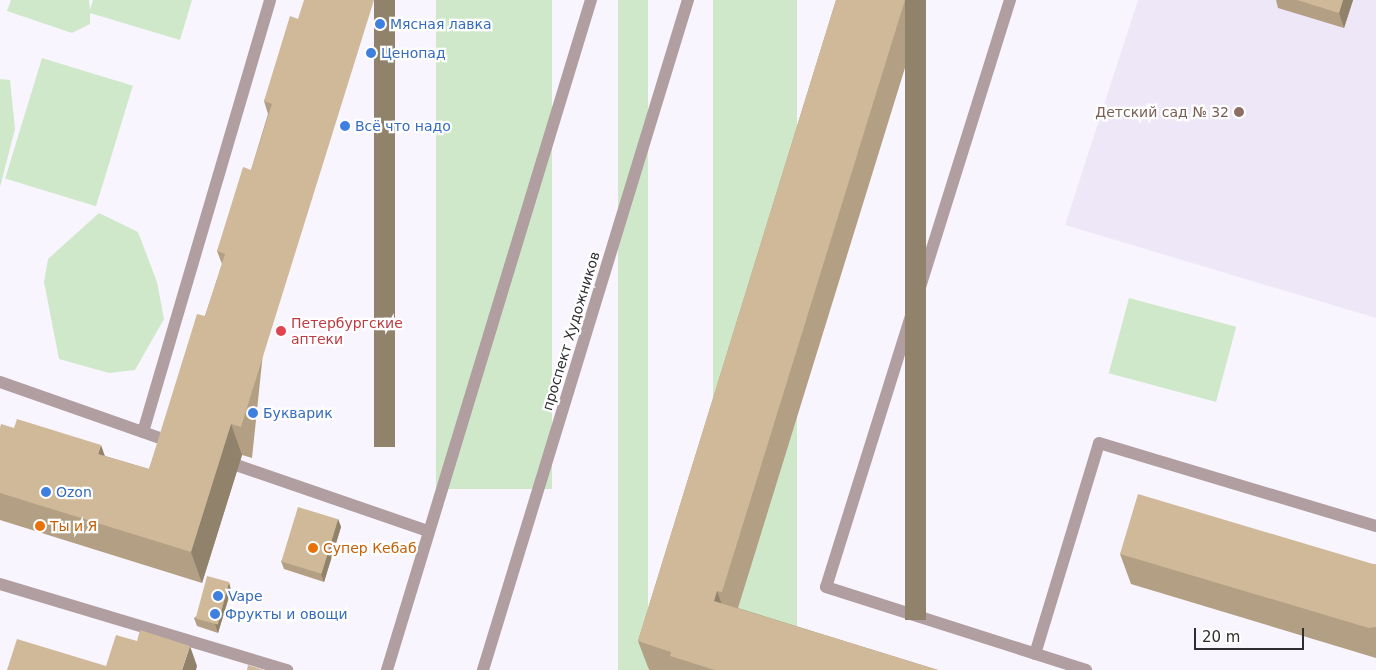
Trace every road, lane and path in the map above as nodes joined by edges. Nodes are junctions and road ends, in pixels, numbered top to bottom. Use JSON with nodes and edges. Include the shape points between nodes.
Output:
{"nodes":[{"id":1,"x":270,"y":0,"type":"edge"},
{"id":2,"x":590,"y":0,"type":"edge"},
{"id":3,"x":688,"y":0,"type":"edge"},
{"id":4,"x":1010,"y":0,"type":"edge"},
{"id":5,"x":0,"y":382,"type":"edge"},
{"id":6,"x":144,"y":432,"type":"junction"},
{"id":7,"x":178,"y":444,"type":"edge"},
{"id":8,"x":239,"y":466,"type":"dead end"},
{"id":9,"x":1376,"y":526,"type":"edge"},
{"id":10,"x":428,"y":531,"type":"junction"},
{"id":11,"x":0,"y":584,"type":"edge"},
{"id":12,"x":1035,"y":654,"type":"junction"},
{"id":13,"x":287,"y":670,"type":"edge"},
{"id":14,"x":387,"y":670,"type":"edge"},
{"id":15,"x":484,"y":670,"type":"edge"},
{"id":16,"x":1086,"y":670,"type":"edge"}],
"edges":[{"from":1,"to":6,"type":"street"},
{"from":2,"to":10,"type":"street"},
{"from":3,"to":15,"type":"street","name":"проспект Художников"},
{"from":4,"to":12,"type":"street","via":[[826,587]]},
{"from":5,"to":6,"type":"street"},
{"from":6,"to":7,"type":"street"},
{"from":8,"to":10,"type":"street"},
{"from":9,"to":12,"type":"street","via":[[1099,443]]},
{"from":10,"to":14,"type":"street"},
{"from":11,"to":13,"type":"street"},
{"from":12,"to":16,"type":"street"}]}
